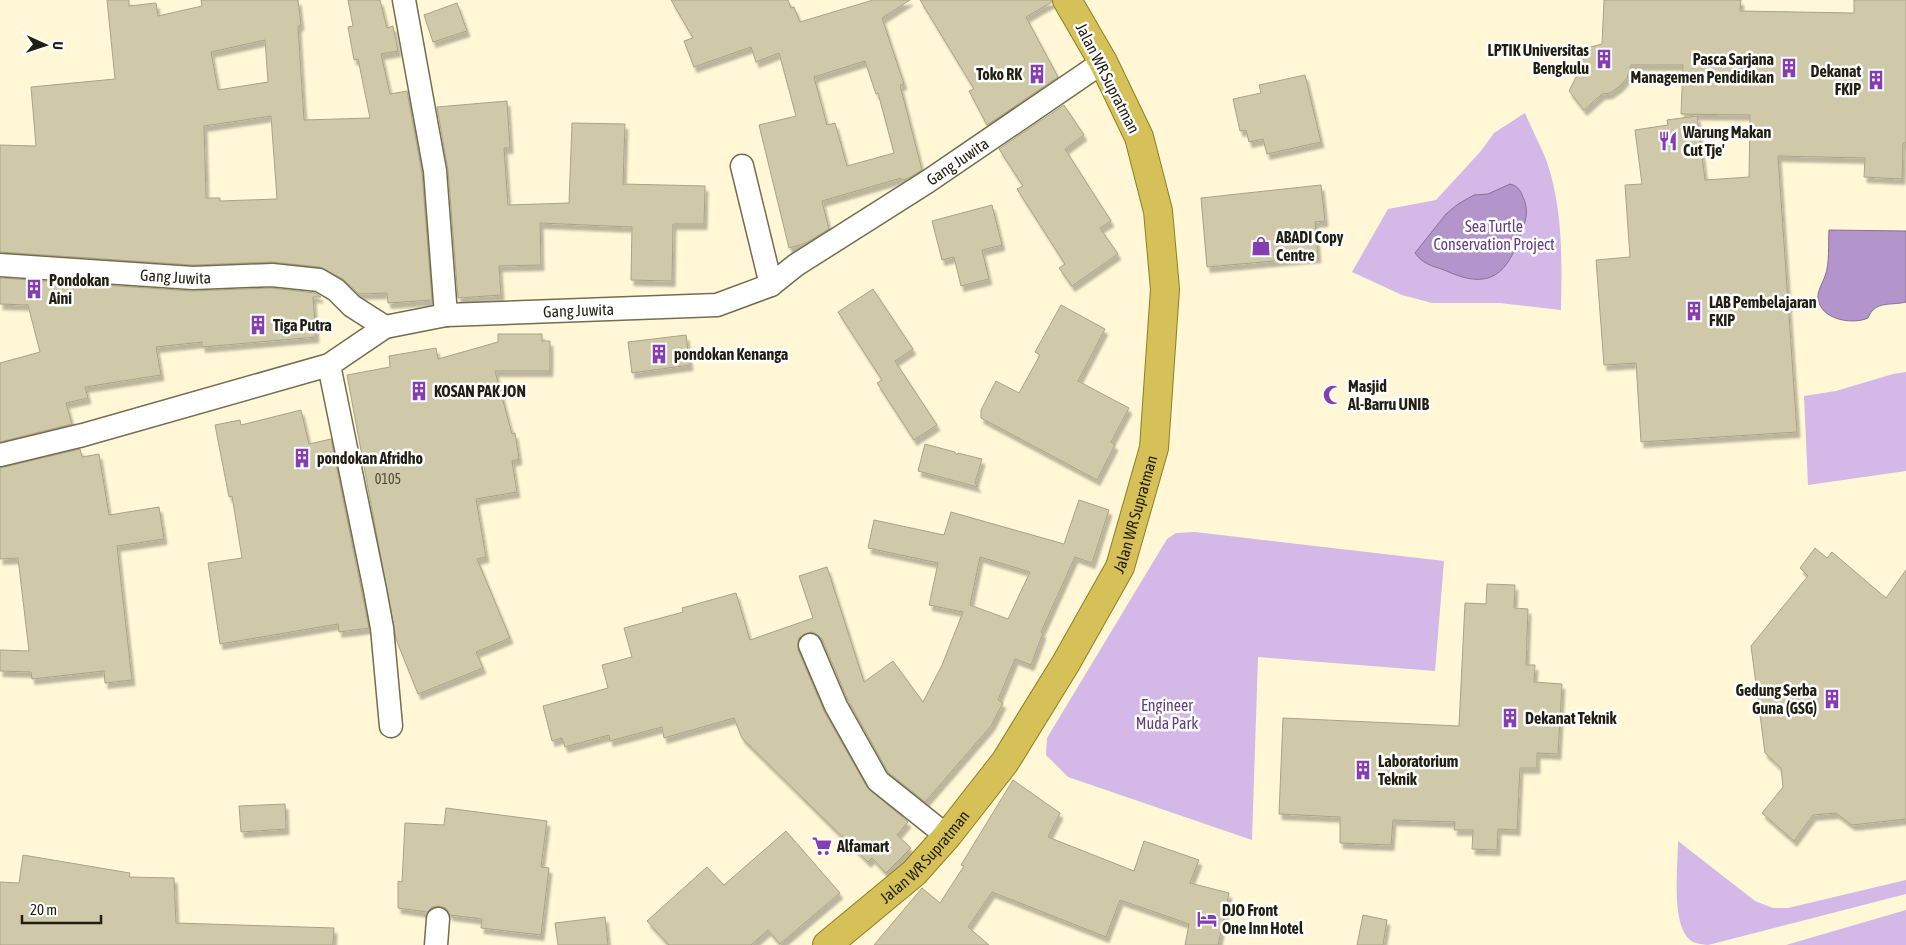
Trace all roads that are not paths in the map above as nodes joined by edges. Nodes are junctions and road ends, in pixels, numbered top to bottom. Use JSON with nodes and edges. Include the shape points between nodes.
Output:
{"nodes":[{"id":1,"x":404,"y":0,"type":"edge"},
{"id":2,"x":1067,"y":0,"type":"edge"},
{"id":3,"x":1103,"y":62,"type":"junction"},
{"id":4,"x":742,"y":166,"type":"dead end"},
{"id":5,"x":0,"y":265,"type":"edge"},
{"id":6,"x":771,"y":285,"type":"junction"},
{"id":7,"x":446,"y":315,"type":"junction"},
{"id":8,"x":385,"y":327,"type":"junction"},
{"id":9,"x":329,"y":365,"type":"junction"},
{"id":10,"x":0,"y":455,"type":"edge"},
{"id":11,"x":810,"y":645,"type":"dead end"},
{"id":12,"x":391,"y":726,"type":"dead end"},
{"id":13,"x":947,"y":836,"type":"junction"},
{"id":14,"x":438,"y":919,"type":"dead end"},
{"id":15,"x":436,"y":945,"type":"edge"},
{"id":16,"x":827,"y":945,"type":"edge"}],
"edges":[{"from":1,"to":7,"type":"street","via":[[435,171]]},
{"from":2,"to":3,"type":"highway","name":"Jalan WR Supratman"},
{"from":3,"to":6,"type":"street","name":"Gang Juwita"},
{"from":3,"to":13,"type":"highway","name":"Jalan WR Supratman","via":[[1139,137],[1158,210],[1165,289],[1154,448],[1120,568],[1013,749]]},
{"from":4,"to":6,"type":"street"},
{"from":5,"to":8,"type":"street","name":"Gang Juwita","via":[[192,278],[272,275],[319,280]]},
{"from":6,"to":7,"type":"street","name":"Gang Juwita","via":[[717,305]]},
{"from":7,"to":8,"type":"street","name":"Gang Juwita"},
{"from":8,"to":9,"type":"street"},
{"from":9,"to":10,"type":"street","via":[[83,435]]},
{"from":9,"to":12,"type":"street","via":[[376,590]]},
{"from":11,"to":13,"type":"street","via":[[836,706],[878,781]]},
{"from":13,"to":16,"type":"highway","name":"Jalan WR Supratman","via":[[914,873]]},
{"from":14,"to":15,"type":"street"}]}
